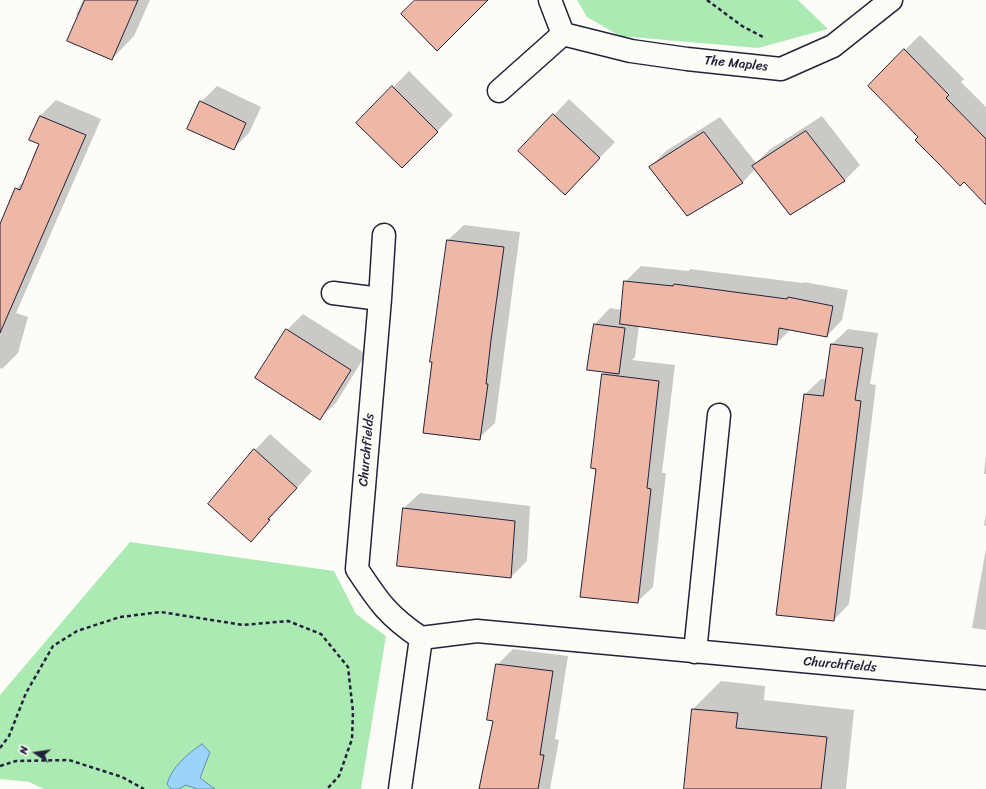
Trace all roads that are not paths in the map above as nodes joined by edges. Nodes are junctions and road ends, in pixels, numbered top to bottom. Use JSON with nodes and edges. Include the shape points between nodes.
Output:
{"nodes":[{"id":1,"x":550,"y":0,"type":"edge"},
{"id":2,"x":891,"y":0,"type":"edge"},
{"id":3,"x":563,"y":34,"type":"junction"},
{"id":4,"x":499,"y":91,"type":"dead end"},
{"id":5,"x":384,"y":235,"type":"dead end"},
{"id":6,"x":333,"y":293,"type":"dead end"},
{"id":7,"x":380,"y":299,"type":"junction"},
{"id":8,"x":719,"y":415,"type":"dead end"},
{"id":9,"x":421,"y":638,"type":"junction"},
{"id":10,"x":694,"y":652,"type":"junction"},
{"id":11,"x":986,"y":678,"type":"edge"},
{"id":12,"x":400,"y":789,"type":"edge"}],
"edges":[{"from":1,"to":3,"type":"street"},
{"from":2,"to":3,"type":"street","name":"The Maples","via":[[833,46],[781,69],[631,51]]},
{"from":3,"to":4,"type":"street"},
{"from":5,"to":7,"type":"street","name":"Churchfields"},
{"from":6,"to":7,"type":"street"},
{"from":7,"to":9,"type":"street","name":"Churchfields","via":[[357,569],[378,602],[400,624]]},
{"from":8,"to":10,"type":"street"},
{"from":9,"to":10,"type":"street","name":"Churchfields","via":[[476,631]]},
{"from":9,"to":12,"type":"street"},
{"from":10,"to":11,"type":"street","name":"Churchfields"}]}
